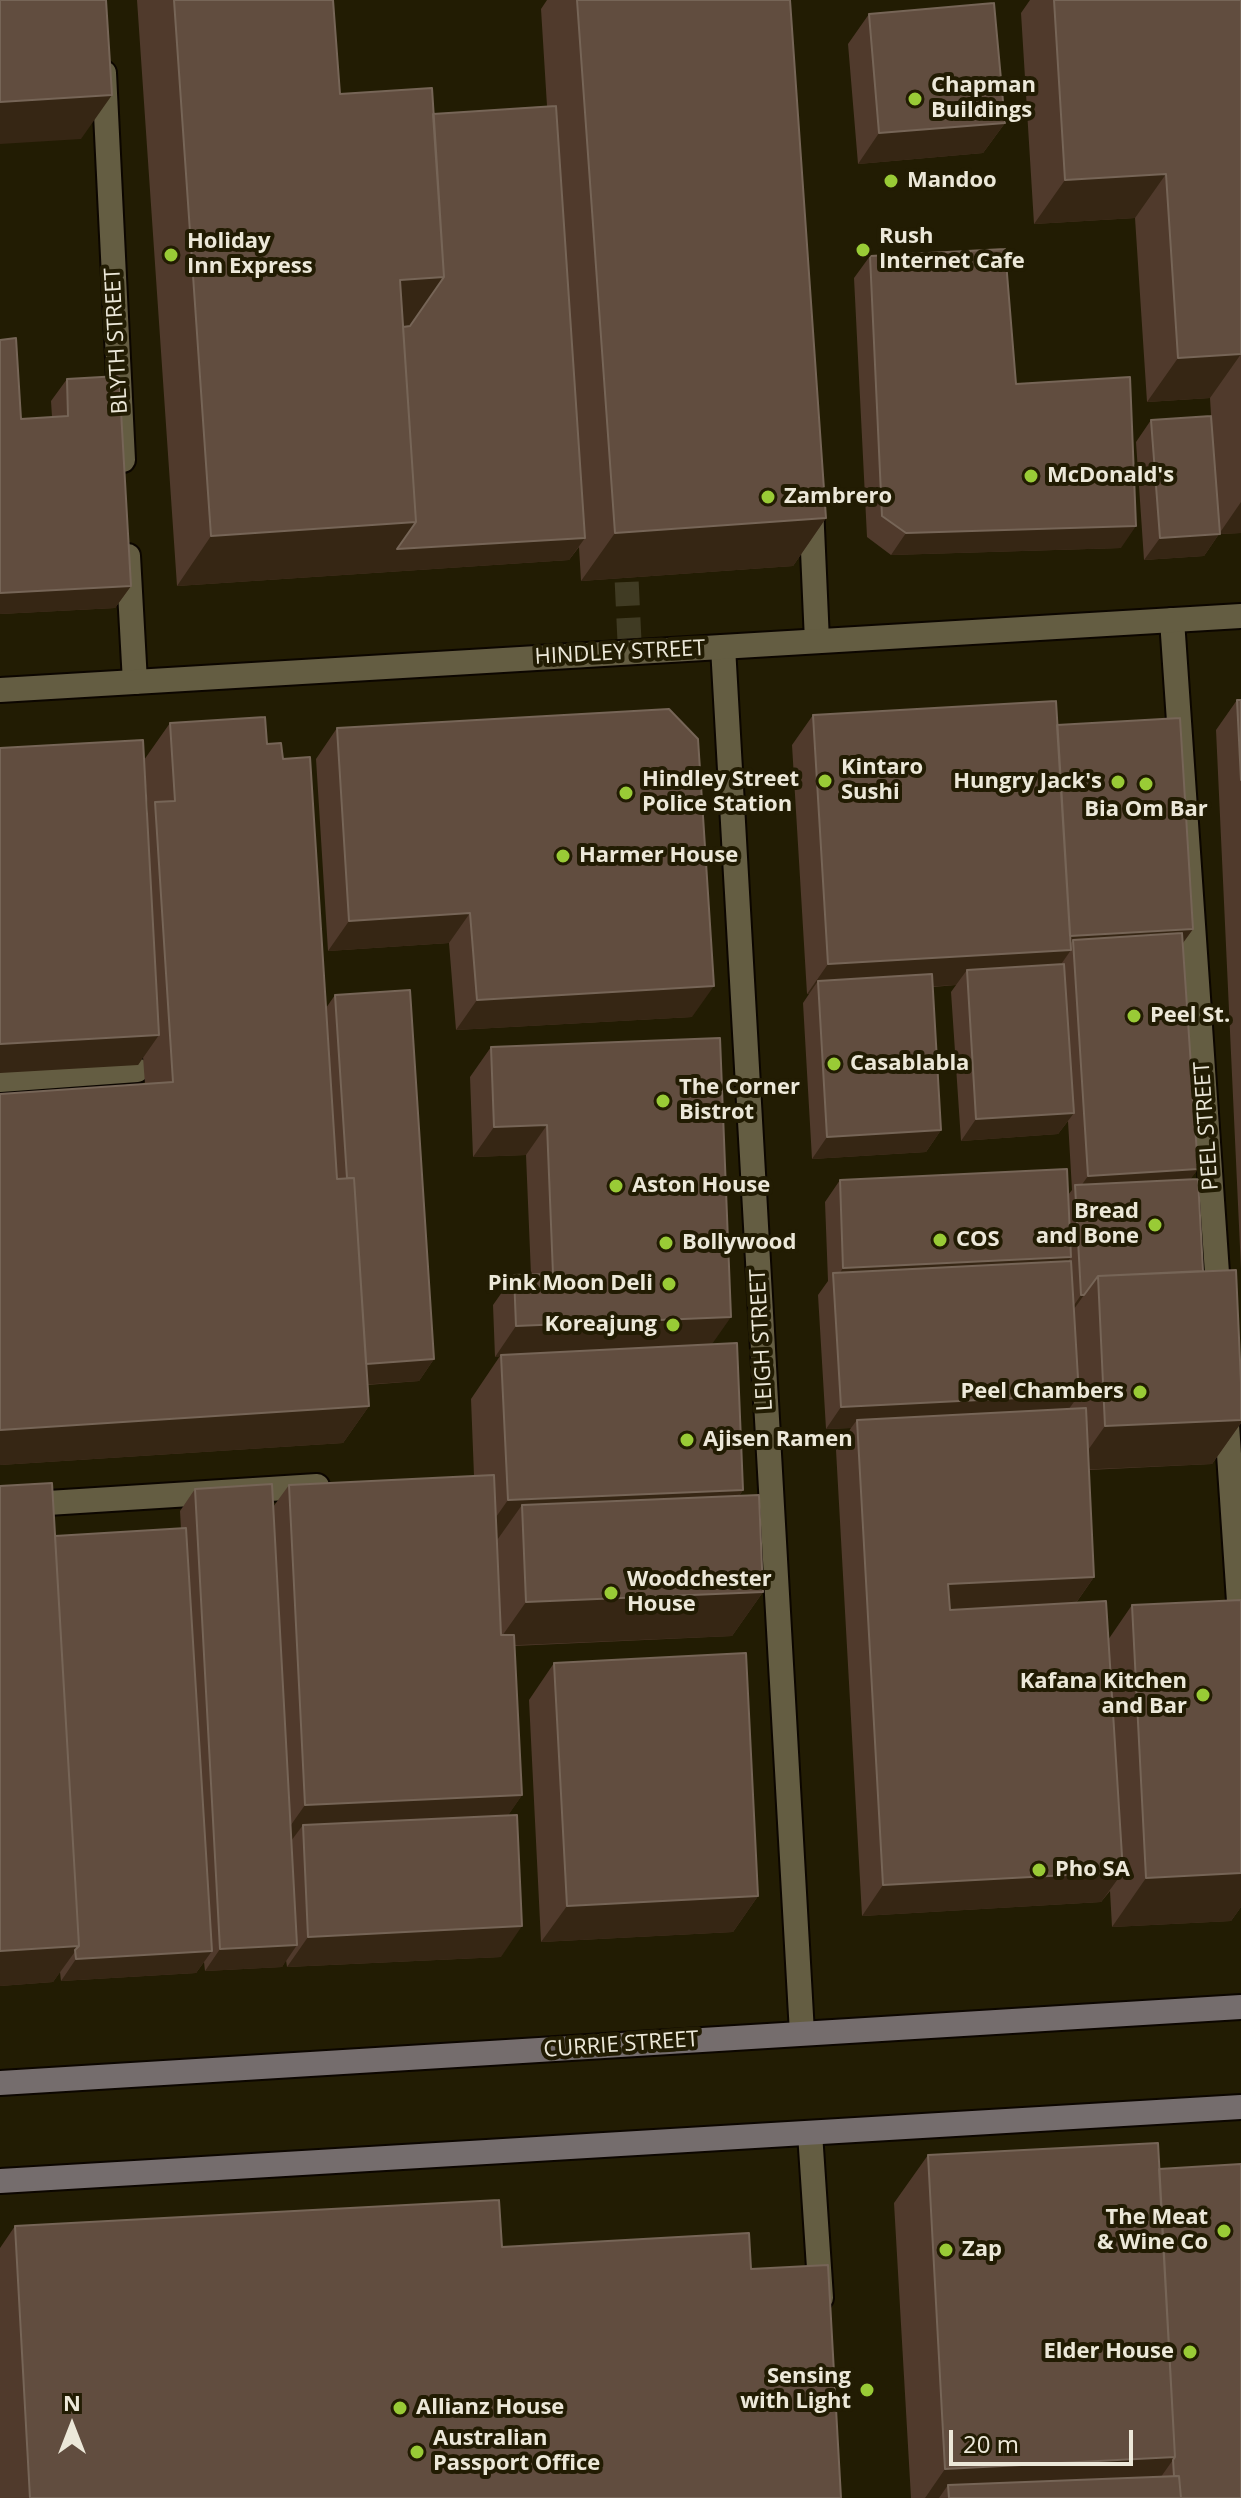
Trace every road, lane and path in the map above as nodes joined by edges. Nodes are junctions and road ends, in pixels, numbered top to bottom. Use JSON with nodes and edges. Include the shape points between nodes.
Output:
{"nodes":[{"id":1,"x":103,"y":57,"type":"edge"},
{"id":2,"x":810,"y":484,"type":"edge"},
{"id":3,"x":125,"y":488,"type":"edge"},
{"id":4,"x":127,"y":536,"type":"edge"},
{"id":5,"x":1241,"y":616,"type":"edge"},
{"id":6,"x":1172,"y":620,"type":"junction"},
{"id":7,"x":817,"y":641,"type":"junction"},
{"id":8,"x":723,"y":647,"type":"junction"},
{"id":9,"x":135,"y":682,"type":"junction"},
{"id":10,"x":0,"y":690,"type":"edge"},
{"id":11,"x":137,"y":1070,"type":"edge"},
{"id":12,"x":0,"y":1080,"type":"edge"},
{"id":13,"x":1220,"y":1320,"type":"edge"},
{"id":14,"x":1225,"y":1383,"type":"edge"},
{"id":15,"x":344,"y":1484,"type":"edge"},
{"id":16,"x":0,"y":1506,"type":"edge"},
{"id":17,"x":1241,"y":1631,"type":"edge"},
{"id":18,"x":1241,"y":2007,"type":"edge"},
{"id":19,"x":802,"y":2033,"type":"junction"},
{"id":20,"x":0,"y":2083,"type":"edge"},
{"id":21,"x":1241,"y":2107,"type":"edge"},
{"id":22,"x":810,"y":2133,"type":"junction"},
{"id":23,"x":0,"y":2181,"type":"edge"},
{"id":24,"x":823,"y":2328,"type":"edge"}],
"edges":[{"from":1,"to":3,"type":"street","name":"BLYTH STREET"},
{"from":2,"to":7,"type":"street"},
{"from":4,"to":9,"type":"street"},
{"from":5,"to":6,"type":"street","name":"HINDLEY STREET"},
{"from":6,"to":7,"type":"street","name":"HINDLEY STREET"},
{"from":6,"to":13,"type":"street","name":"PEEL STREET"},
{"from":7,"to":8,"type":"street","name":"HINDLEY STREET"},
{"from":8,"to":9,"type":"street","name":"HINDLEY STREET"},
{"from":8,"to":19,"type":"street","name":"LEIGH STREET"},
{"from":9,"to":10,"type":"street","name":"HINDLEY STREET"},
{"from":11,"to":12,"type":"street"},
{"from":14,"to":17,"type":"street"},
{"from":15,"to":16,"type":"street"},
{"from":18,"to":19,"type":"main road","name":"CURRIE STREET"},
{"from":19,"to":20,"type":"main road","name":"CURRIE STREET"},
{"from":21,"to":22,"type":"main road"},
{"from":22,"to":23,"type":"main road"},
{"from":22,"to":24,"type":"street"}]}
